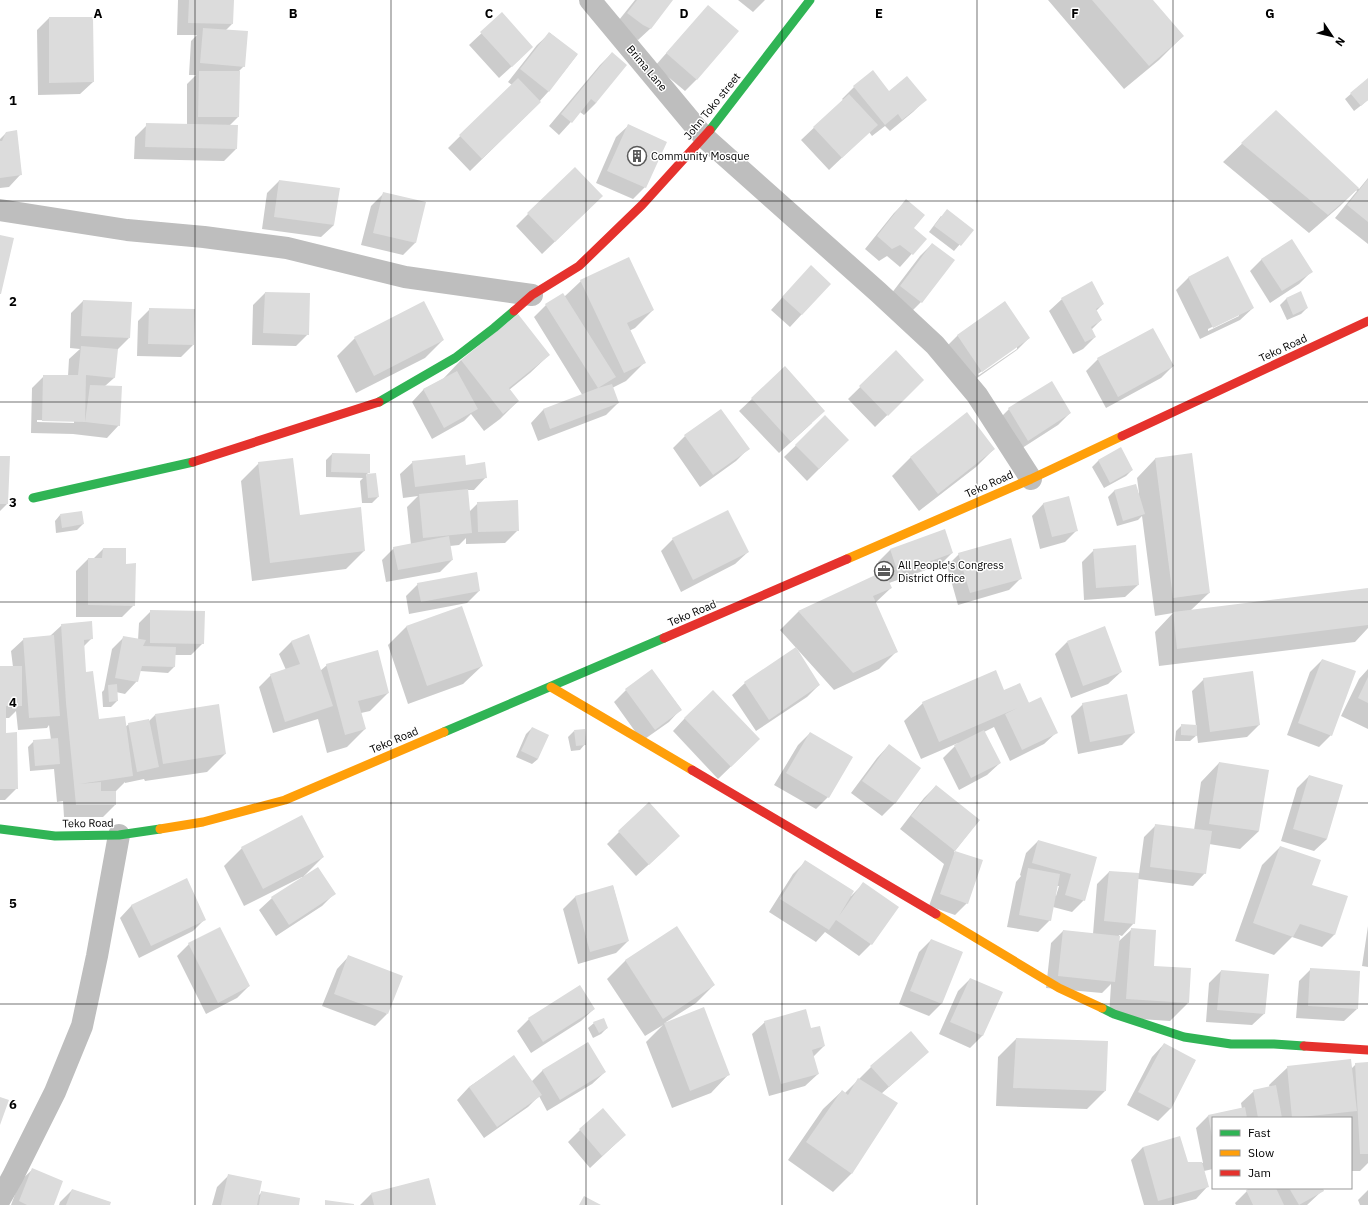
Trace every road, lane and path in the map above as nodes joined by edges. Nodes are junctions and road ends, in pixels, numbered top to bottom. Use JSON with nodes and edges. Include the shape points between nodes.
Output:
{"nodes":[{"id":1,"x":590,"y":0,"type":"edge"},
{"id":2,"x":810,"y":0,"type":"edge"},
{"id":3,"x":704,"y":137,"type":"junction"},
{"id":4,"x":0,"y":210,"type":"edge"},
{"id":5,"x":532,"y":295,"type":"junction"},
{"id":6,"x":1368,"y":321,"type":"edge"},
{"id":7,"x":1031,"y":479,"type":"junction"},
{"id":8,"x":33,"y":498,"type":"dead end"},
{"id":9,"x":551,"y":687,"type":"junction"},
{"id":10,"x":0,"y":829,"type":"edge"},
{"id":11,"x":119,"y":835,"type":"junction"},
{"id":12,"x":1368,"y":1050,"type":"edge"},
{"id":13,"x":0,"y":1199,"type":"edge"}],
"edges":[{"from":1,"to":3,"type":"street","name":"Brima Lane"},
{"from":2,"to":3,"type":"street","name":"John Toko street"},
{"from":3,"to":5,"type":"street","name":"John Toko street","via":[[642,205],[579,266]]},
{"from":3,"to":7,"type":"street","name":"Brima Lane","via":[[935,345],[977,395]]},
{"from":4,"to":5,"type":"street","via":[[128,230],[287,248],[405,276]]},
{"from":5,"to":8,"type":"street","name":"John Toko street","via":[[455,358],[382,401],[187,464]]},
{"from":6,"to":7,"type":"street","name":"Teko Road"},
{"from":7,"to":9,"type":"street","name":"Teko Road"},
{"from":9,"to":11,"type":"street","name":"Teko Road","via":[[285,800],[203,822]]},
{"from":9,"to":12,"type":"street","via":[[1058,988],[1114,1014],[1184,1037],[1231,1044]]},
{"from":10,"to":11,"type":"street","name":"Teko Road","via":[[55,836]]},
{"from":11,"to":13,"type":"street","via":[[82,1026],[55,1092]]}]}
